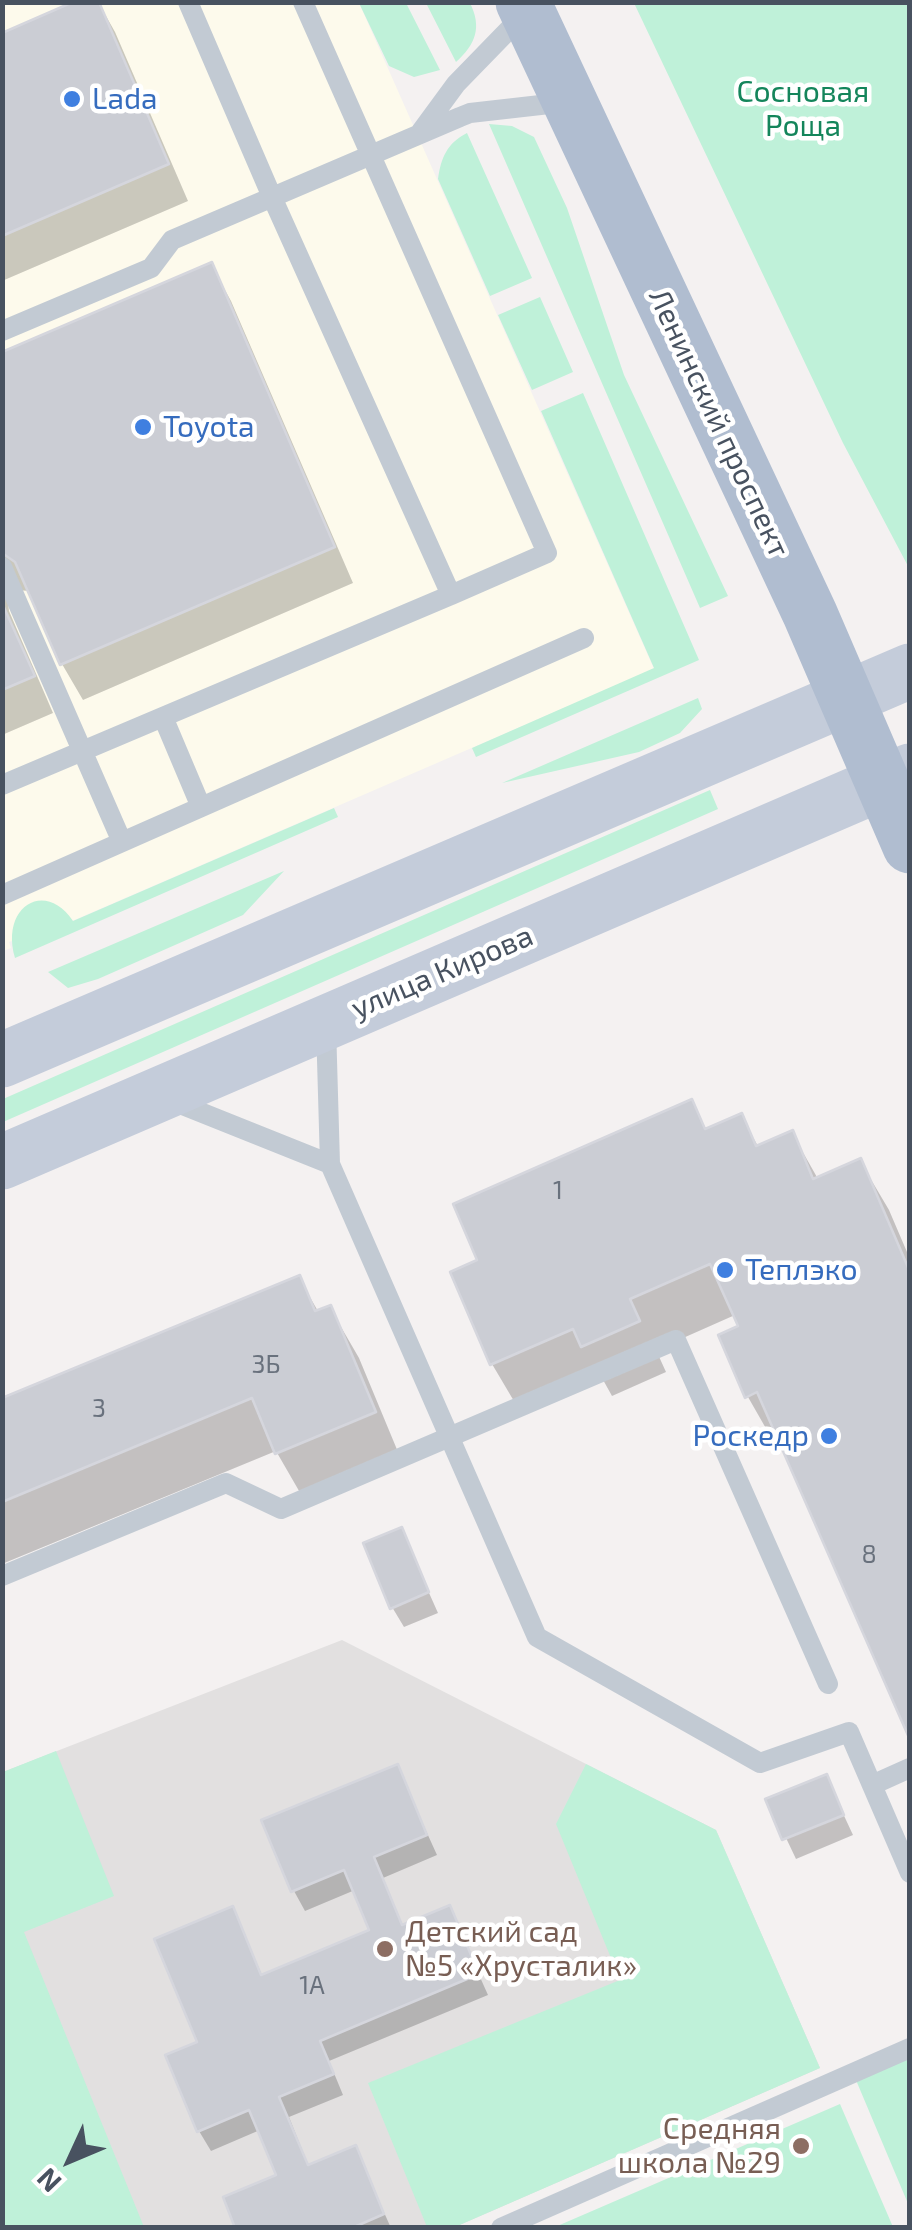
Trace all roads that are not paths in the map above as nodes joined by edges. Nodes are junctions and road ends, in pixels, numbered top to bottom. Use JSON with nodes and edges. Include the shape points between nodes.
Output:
{"nodes":[{"id":1,"x":188,"y":2,"type":"edge"},
{"id":2,"x":303,"y":2,"type":"edge"},
{"id":3,"x":525,"y":7,"type":"edge"},
{"id":4,"x":570,"y":102,"type":"junction"},
{"id":5,"x":419,"y":135,"type":"junction"},
{"id":6,"x":370,"y":155,"type":"junction"},
{"id":7,"x":272,"y":198,"type":"junction"},
{"id":8,"x":2,"y":331,"type":"edge"},
{"id":9,"x":2,"y":567,"type":"edge"},
{"id":10,"x":451,"y":595,"type":"junction"},
{"id":11,"x":584,"y":638,"type":"dead end"},
{"id":12,"x":910,"y":671,"type":"edge"},
{"id":13,"x":843,"y":698,"type":"junction"},
{"id":14,"x":163,"y":718,"type":"junction"},
{"id":15,"x":83,"y":751,"type":"junction"},
{"id":16,"x":895,"y":777,"type":"edge"},
{"id":17,"x":2,"y":786,"type":"edge"},
{"id":18,"x":201,"y":807,"type":"junction"},
{"id":19,"x":122,"y":842,"type":"junction"},
{"id":20,"x":910,"y":846,"type":"edge"},
{"id":21,"x":2,"y":895,"type":"edge"},
{"id":22,"x":326,"y":1022,"type":"junction"},
{"id":23,"x":9,"y":1051,"type":"edge"},
{"id":24,"x":157,"y":1095,"type":"junction"},
{"id":25,"x":2,"y":1162,"type":"edge"},
{"id":26,"x":330,"y":1164,"type":"junction"},
{"id":27,"x":450,"y":1437,"type":"junction"},
{"id":28,"x":2,"y":1576,"type":"edge"},
{"id":29,"x":828,"y":1684,"type":"dead end"},
{"id":30,"x":910,"y":1768,"type":"edge"},
{"id":31,"x":872,"y":1785,"type":"junction"},
{"id":32,"x":910,"y":1873,"type":"edge"},
{"id":33,"x":910,"y":2048,"type":"edge"},
{"id":34,"x":501,"y":2228,"type":"edge"}],
"edges":[{"from":1,"to":7,"type":"lane"},
{"from":2,"to":6,"type":"lane"},
{"from":3,"to":4,"type":"main road","name":"Ленинский проспект"},
{"from":3,"to":5,"type":"lane"},
{"from":4,"to":5,"type":"lane","via":[[470,113]]},
{"from":4,"to":13,"type":"main road","name":"Ленинский проспект"},
{"from":5,"to":6,"type":"lane"},
{"from":6,"to":7,"type":"lane"},
{"from":6,"to":10,"type":"lane","via":[[547,553]]},
{"from":7,"to":8,"type":"lane","via":[[172,240],[151,268]]},
{"from":7,"to":10,"type":"lane"},
{"from":9,"to":15,"type":"lane"},
{"from":10,"to":14,"type":"lane"},
{"from":11,"to":18,"type":"lane"},
{"from":12,"to":13,"type":"main road"},
{"from":13,"to":16,"type":"main road","name":"Ленинский проспект"},
{"from":13,"to":23,"type":"main road"},
{"from":14,"to":15,"type":"lane"},
{"from":14,"to":18,"type":"lane"},
{"from":15,"to":17,"type":"lane"},
{"from":15,"to":19,"type":"lane"},
{"from":16,"to":20,"type":"main road","name":"Ленинский проспект"},
{"from":16,"to":22,"type":"main road","name":"улица Кирова"},
{"from":18,"to":19,"type":"lane"},
{"from":19,"to":21,"type":"lane"},
{"from":22,"to":24,"type":"main road","name":"улица Кирова"},
{"from":22,"to":26,"type":"lane"},
{"from":24,"to":25,"type":"main road","name":"улица Кирова"},
{"from":24,"to":26,"type":"lane"},
{"from":26,"to":27,"type":"lane"},
{"from":27,"to":28,"type":"lane","via":[[281,1509],[226,1482]]},
{"from":27,"to":29,"type":"lane","via":[[676,1340]]},
{"from":27,"to":31,"type":"lane","via":[[537,1637],[760,1762],[849,1732]]},
{"from":30,"to":31,"type":"lane"},
{"from":31,"to":32,"type":"lane"},
{"from":33,"to":34,"type":"lane"}]}
